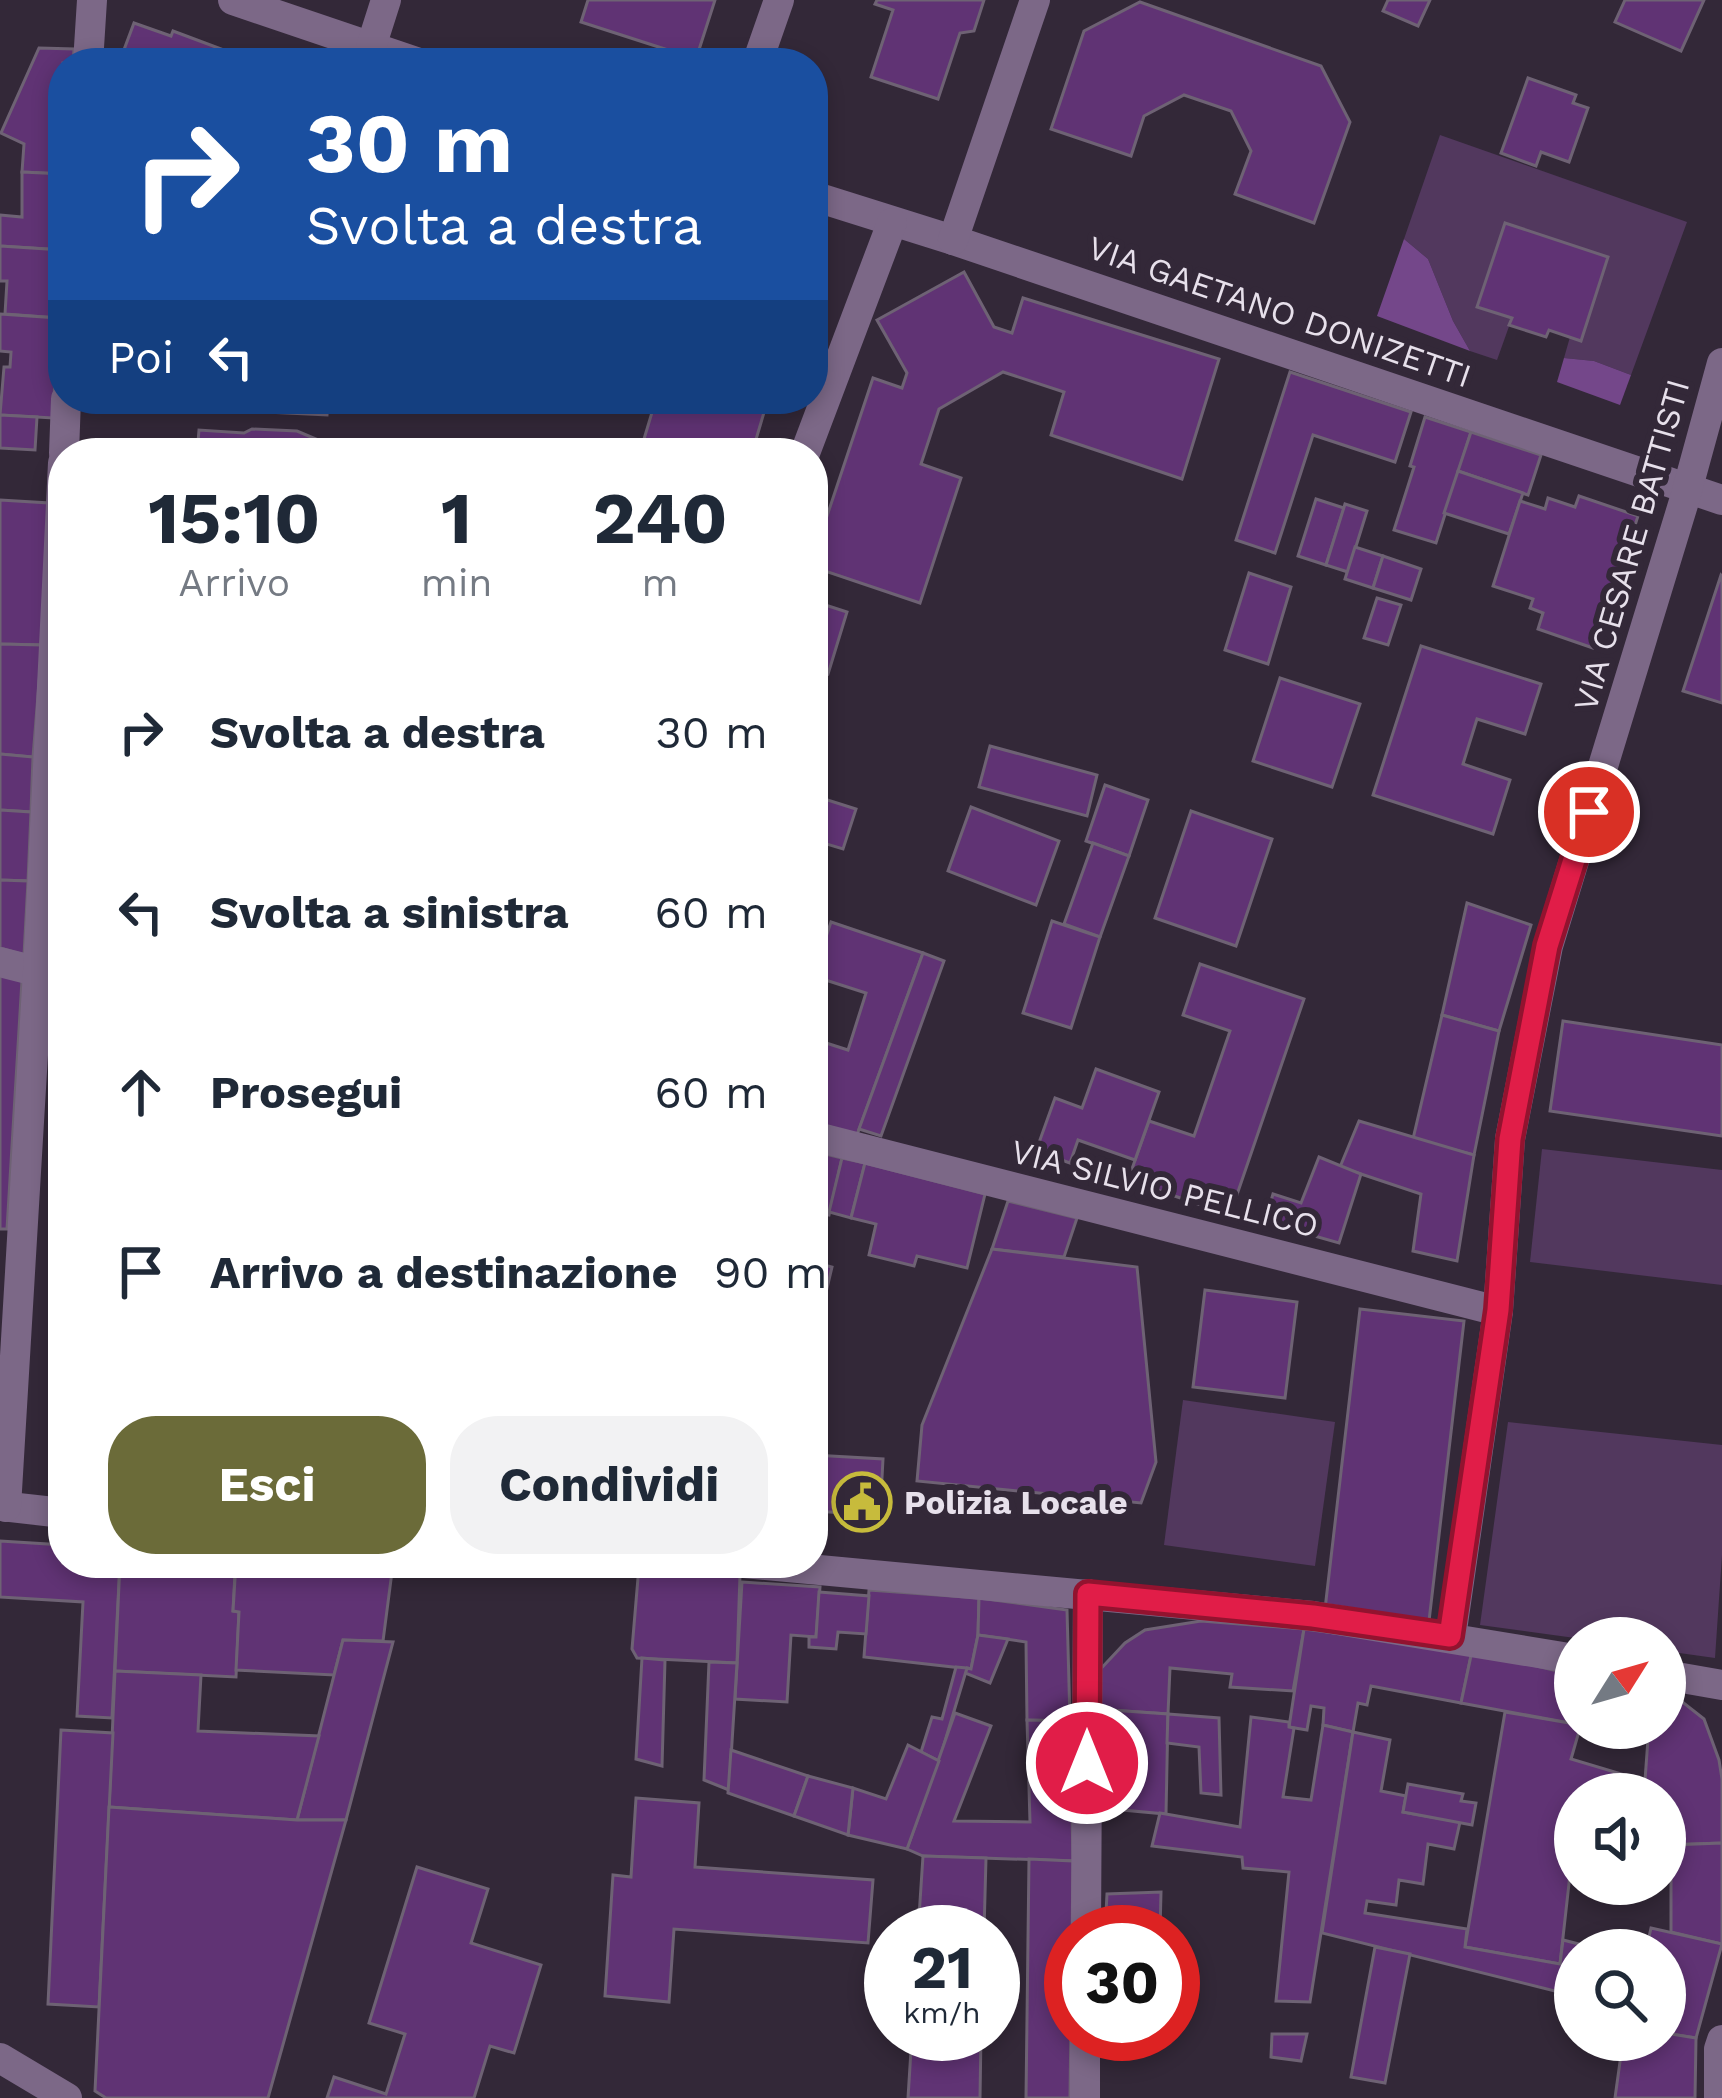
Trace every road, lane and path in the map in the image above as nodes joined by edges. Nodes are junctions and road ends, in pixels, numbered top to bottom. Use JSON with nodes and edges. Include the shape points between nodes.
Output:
{"nodes":[{"id":1,"x":92,"y":0,"type":"edge"},
{"id":2,"x":233,"y":0,"type":"edge"},
{"id":3,"x":386,"y":0,"type":"edge"},
{"id":4,"x":778,"y":0,"type":"edge"},
{"id":5,"x":1035,"y":0,"type":"edge"},
{"id":6,"x":371,"y":47,"type":"junction"},
{"id":7,"x":89,"y":48,"type":"edge"},
{"id":8,"x":374,"y":48,"type":"edge"},
{"id":9,"x":762,"y":48,"type":"edge"},
{"id":10,"x":828,"y":201,"type":"edge"},
{"id":11,"x":892,"y":223,"type":"junction"},
{"id":12,"x":953,"y":240,"type":"junction"},
{"id":13,"x":828,"y":362,"type":"edge"},
{"id":14,"x":1722,"y":363,"type":"edge"},
{"id":15,"x":1688,"y":487,"type":"junction"},
{"id":16,"x":1722,"y":500,"type":"edge"},
{"id":17,"x":0,"y":962,"type":"edge"},
{"id":18,"x":48,"y":973,"type":"edge"},
{"id":19,"x":48,"y":1007,"type":"edge"},
{"id":20,"x":828,"y":1140,"type":"edge"},
{"id":21,"x":1498,"y":1310,"type":"junction"},
{"id":22,"x":3,"y":1507,"type":"edge"},
{"id":23,"x":48,"y":1512,"type":"edge"},
{"id":24,"x":828,"y":1571,"type":"edge"},
{"id":25,"x":1088,"y":1594,"type":"junction"},
{"id":26,"x":1450,"y":1636,"type":"junction"},
{"id":27,"x":1554,"y":1655,"type":"edge"},
{"id":28,"x":1686,"y":1679,"type":"edge"},
{"id":29,"x":1722,"y":1685,"type":"edge"},
{"id":30,"x":1086,"y":1905,"type":"edge"},
{"id":31,"x":1722,"y":2040,"type":"edge"},
{"id":32,"x":0,"y":2058,"type":"edge"},
{"id":33,"x":1085,"y":2061,"type":"edge"},
{"id":34,"x":32,"y":2088,"type":"edge"},
{"id":35,"x":67,"y":2098,"type":"edge"},
{"id":36,"x":1085,"y":2098,"type":"edge"},
{"id":37,"x":1719,"y":2098,"type":"edge"}],
"edges":[{"from":1,"to":7,"type":"street"},
{"from":2,"to":6,"type":"street"},
{"from":3,"to":6,"type":"street"},
{"from":4,"to":9,"type":"street"},
{"from":5,"to":12,"type":"street"},
{"from":6,"to":8,"type":"street"},
{"from":10,"to":11,"type":"street","name":"VIA GAETANO DONIZETTI"},
{"from":11,"to":12,"type":"street","name":"VIA GAETANO DONIZETTI"},
{"from":11,"to":13,"type":"street"},
{"from":12,"to":15,"type":"street","name":"VIA GAETANO DONIZETTI"},
{"from":14,"to":15,"type":"street","name":"VIA CESARE BATTISTI"},
{"from":15,"to":16,"type":"street","name":"VIA GAETANO DONIZETTI"},
{"from":15,"to":21,"type":"street","name":"VIA CESARE BATTISTI","via":[[1547,946],[1510,1139]]},
{"from":17,"to":18,"type":"street"},
{"from":19,"to":22,"type":"street"},
{"from":20,"to":21,"type":"street","name":"VIA SILVIO PELLICO"},
{"from":21,"to":26,"type":"street","name":"VIA CESARE BATTISTI"},
{"from":22,"to":23,"type":"street"},
{"from":24,"to":25,"type":"street"},
{"from":25,"to":26,"type":"street"},
{"from":25,"to":30,"type":"street"},
{"from":26,"to":27,"type":"street"},
{"from":28,"to":29,"type":"street"},
{"from":31,"to":37,"type":"street"},
{"from":32,"to":34,"type":"street"},
{"from":33,"to":36,"type":"street"},
{"from":34,"to":35,"type":"street"}]}
